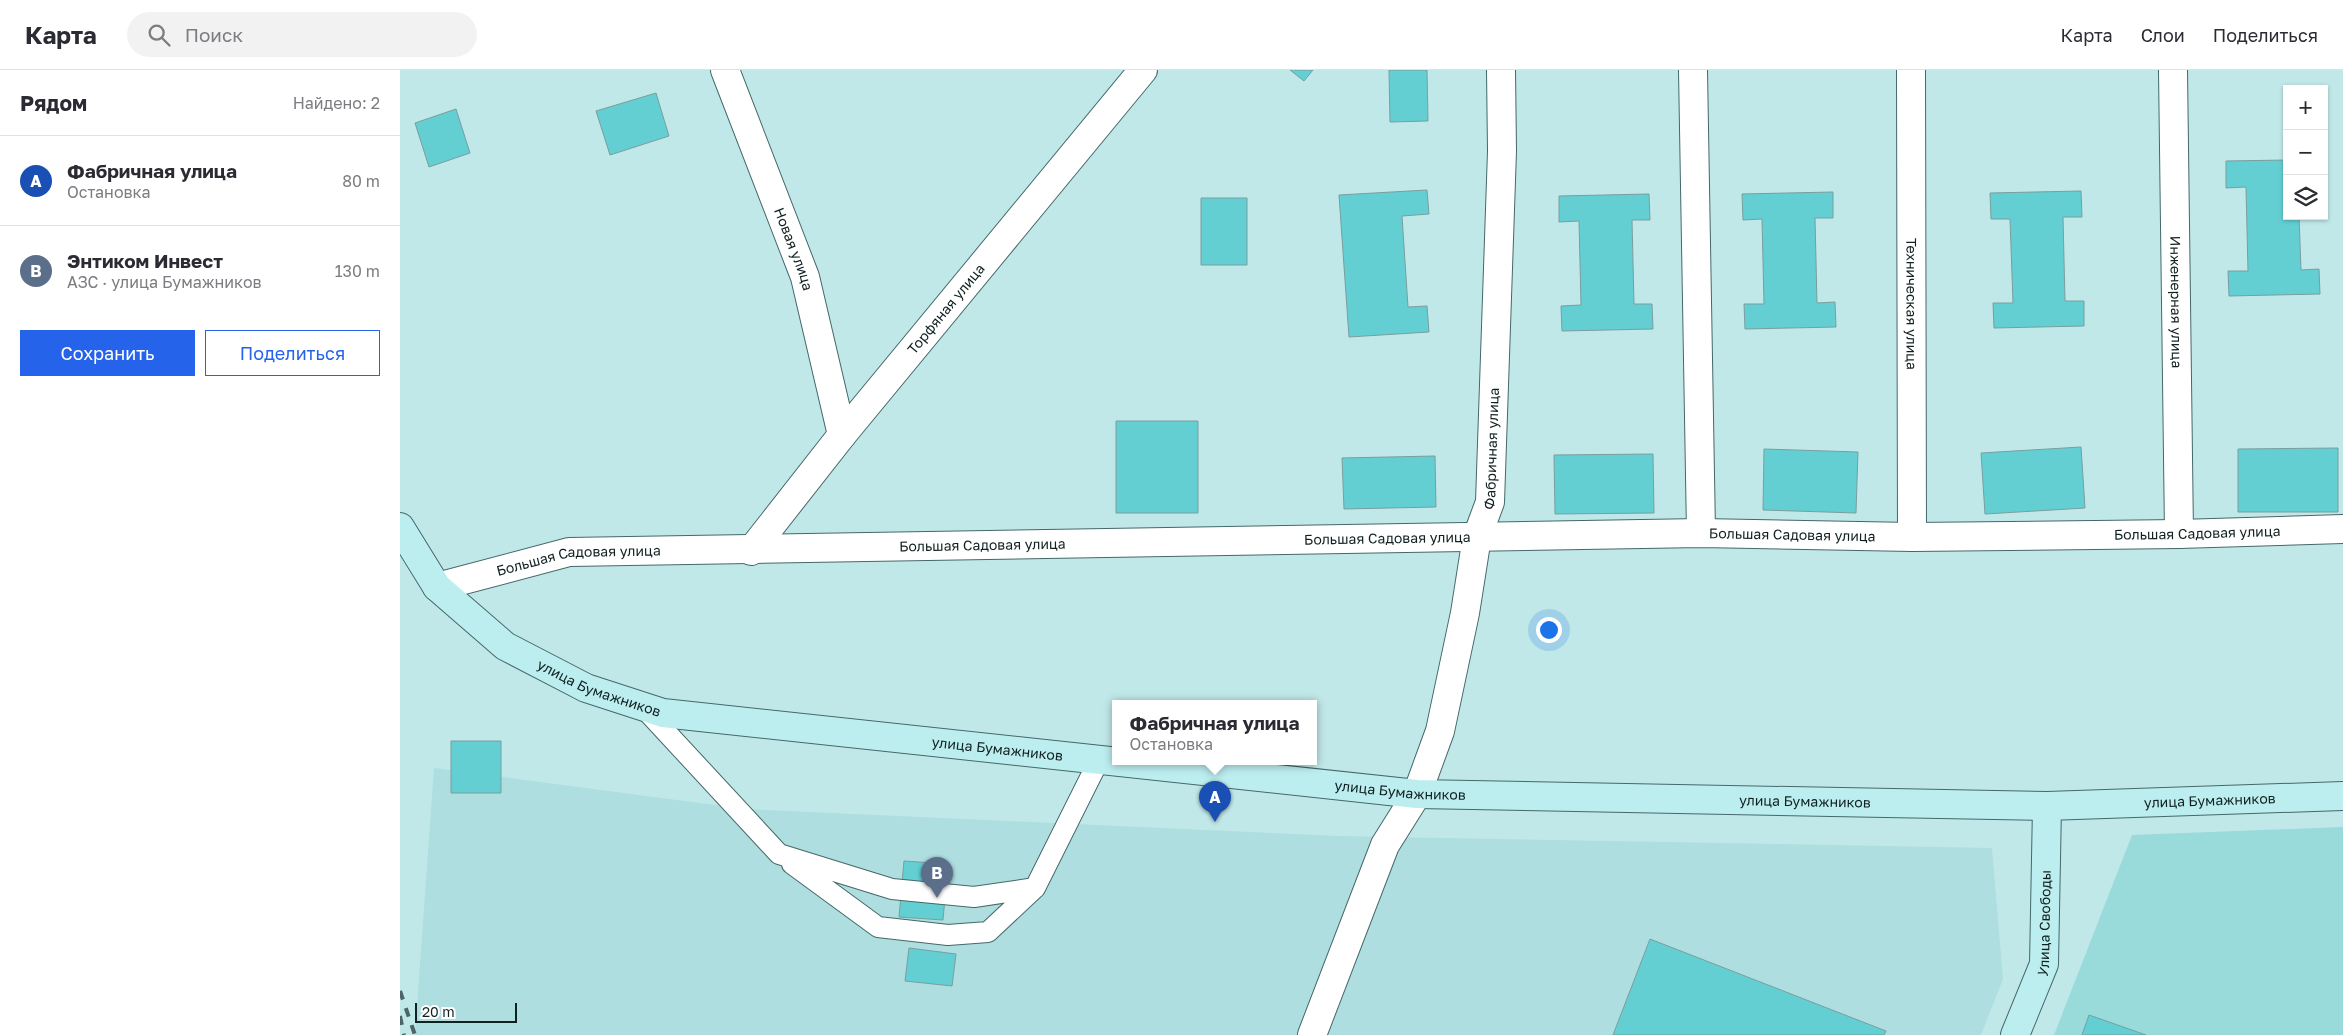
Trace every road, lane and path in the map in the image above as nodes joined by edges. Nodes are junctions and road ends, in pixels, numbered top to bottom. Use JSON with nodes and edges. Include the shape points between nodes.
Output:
{"nodes":[{"id":1,"x":725,"y":70,"type":"edge"},
{"id":2,"x":1143,"y":70,"type":"edge"},
{"id":3,"x":1501,"y":70,"type":"edge"},
{"id":4,"x":1693,"y":70,"type":"edge"},
{"id":5,"x":1910,"y":70,"type":"edge"},
{"id":6,"x":2173,"y":70,"type":"edge"},
{"id":7,"x":842,"y":435,"type":"junction"},
{"id":8,"x":400,"y":527,"type":"edge"},
{"id":9,"x":2343,"y":529,"type":"edge"},
{"id":10,"x":1701,"y":533,"type":"junction"},
{"id":11,"x":2179,"y":534,"type":"junction"},
{"id":12,"x":1477,"y":537,"type":"junction"},
{"id":13,"x":1912,"y":537,"type":"junction"},
{"id":14,"x":751,"y":550,"type":"junction"},
{"id":15,"x":437,"y":587,"type":"junction"},
{"id":16,"x":642,"y":706,"type":"junction"},
{"id":17,"x":1099,"y":760,"type":"junction"},
{"id":18,"x":1112,"y":761,"type":"edge"},
{"id":19,"x":1146,"y":765,"type":"edge"},
{"id":20,"x":1417,"y":794,"type":"junction"},
{"id":21,"x":2343,"y":796,"type":"edge"},
{"id":22,"x":2047,"y":806,"type":"junction"},
{"id":23,"x":779,"y":854,"type":"junction"},
{"id":24,"x":1035,"y":888,"type":"junction"},
{"id":25,"x":1312,"y":1035,"type":"edge"},
{"id":26,"x":2015,"y":1035,"type":"edge"}],
"edges":[{"from":1,"to":7,"type":"street","name":"Новая улица","via":[[805,277]]},
{"from":2,"to":7,"type":"street","name":"Торфяная улица"},
{"from":3,"to":12,"type":"street","name":"Фабричная улица","via":[[1502,151],[1490,502]]},
{"from":4,"to":10,"type":"street"},
{"from":5,"to":13,"type":"street","name":"Техническая улица"},
{"from":6,"to":11,"type":"street","name":"Инженерная улица"},
{"from":7,"to":14,"type":"street","name":"Торфяная улица"},
{"from":8,"to":15,"type":"main road","name":"улица Бумажников"},
{"from":9,"to":11,"type":"street","name":"Большая Садовая улица"},
{"from":10,"to":12,"type":"street","name":"Большая Садовая улица"},
{"from":10,"to":13,"type":"street","name":"Большая Садовая улица"},
{"from":11,"to":13,"type":"street","name":"Большая Садовая улица"},
{"from":12,"to":14,"type":"street","name":"Большая Садовая улица"},
{"from":12,"to":20,"type":"street","name":"Фабричная улица","via":[[1440,730]]},
{"from":14,"to":15,"type":"street","name":"Большая Садовая улица","via":[[568,552]]},
{"from":15,"to":16,"type":"main road","name":"улица Бумажников","via":[[505,646],[586,688]]},
{"from":16,"to":17,"type":"main road","name":"улица Бумажников","via":[[663,713]]},
{"from":16,"to":23,"type":"lane"},
{"from":17,"to":18,"type":"main road","name":"улица Бумажников"},
{"from":17,"to":24,"type":"lane"},
{"from":19,"to":20,"type":"main road","name":"улица Бумажников"},
{"from":20,"to":22,"type":"main road","name":"улица Бумажников"},
{"from":20,"to":25,"type":"street","name":"Фабричная улица","via":[[1385,845]]},
{"from":21,"to":22,"type":"main road","name":"улица Бумажников"},
{"from":22,"to":26,"type":"main road","name":"улица Свободы","via":[[2044,964]]},
{"from":23,"to":24,"type":"lane","via":[[892,889],[974,897]]},
{"from":23,"to":24,"type":"lane","via":[[878,927],[948,935],[988,932]]}]}
